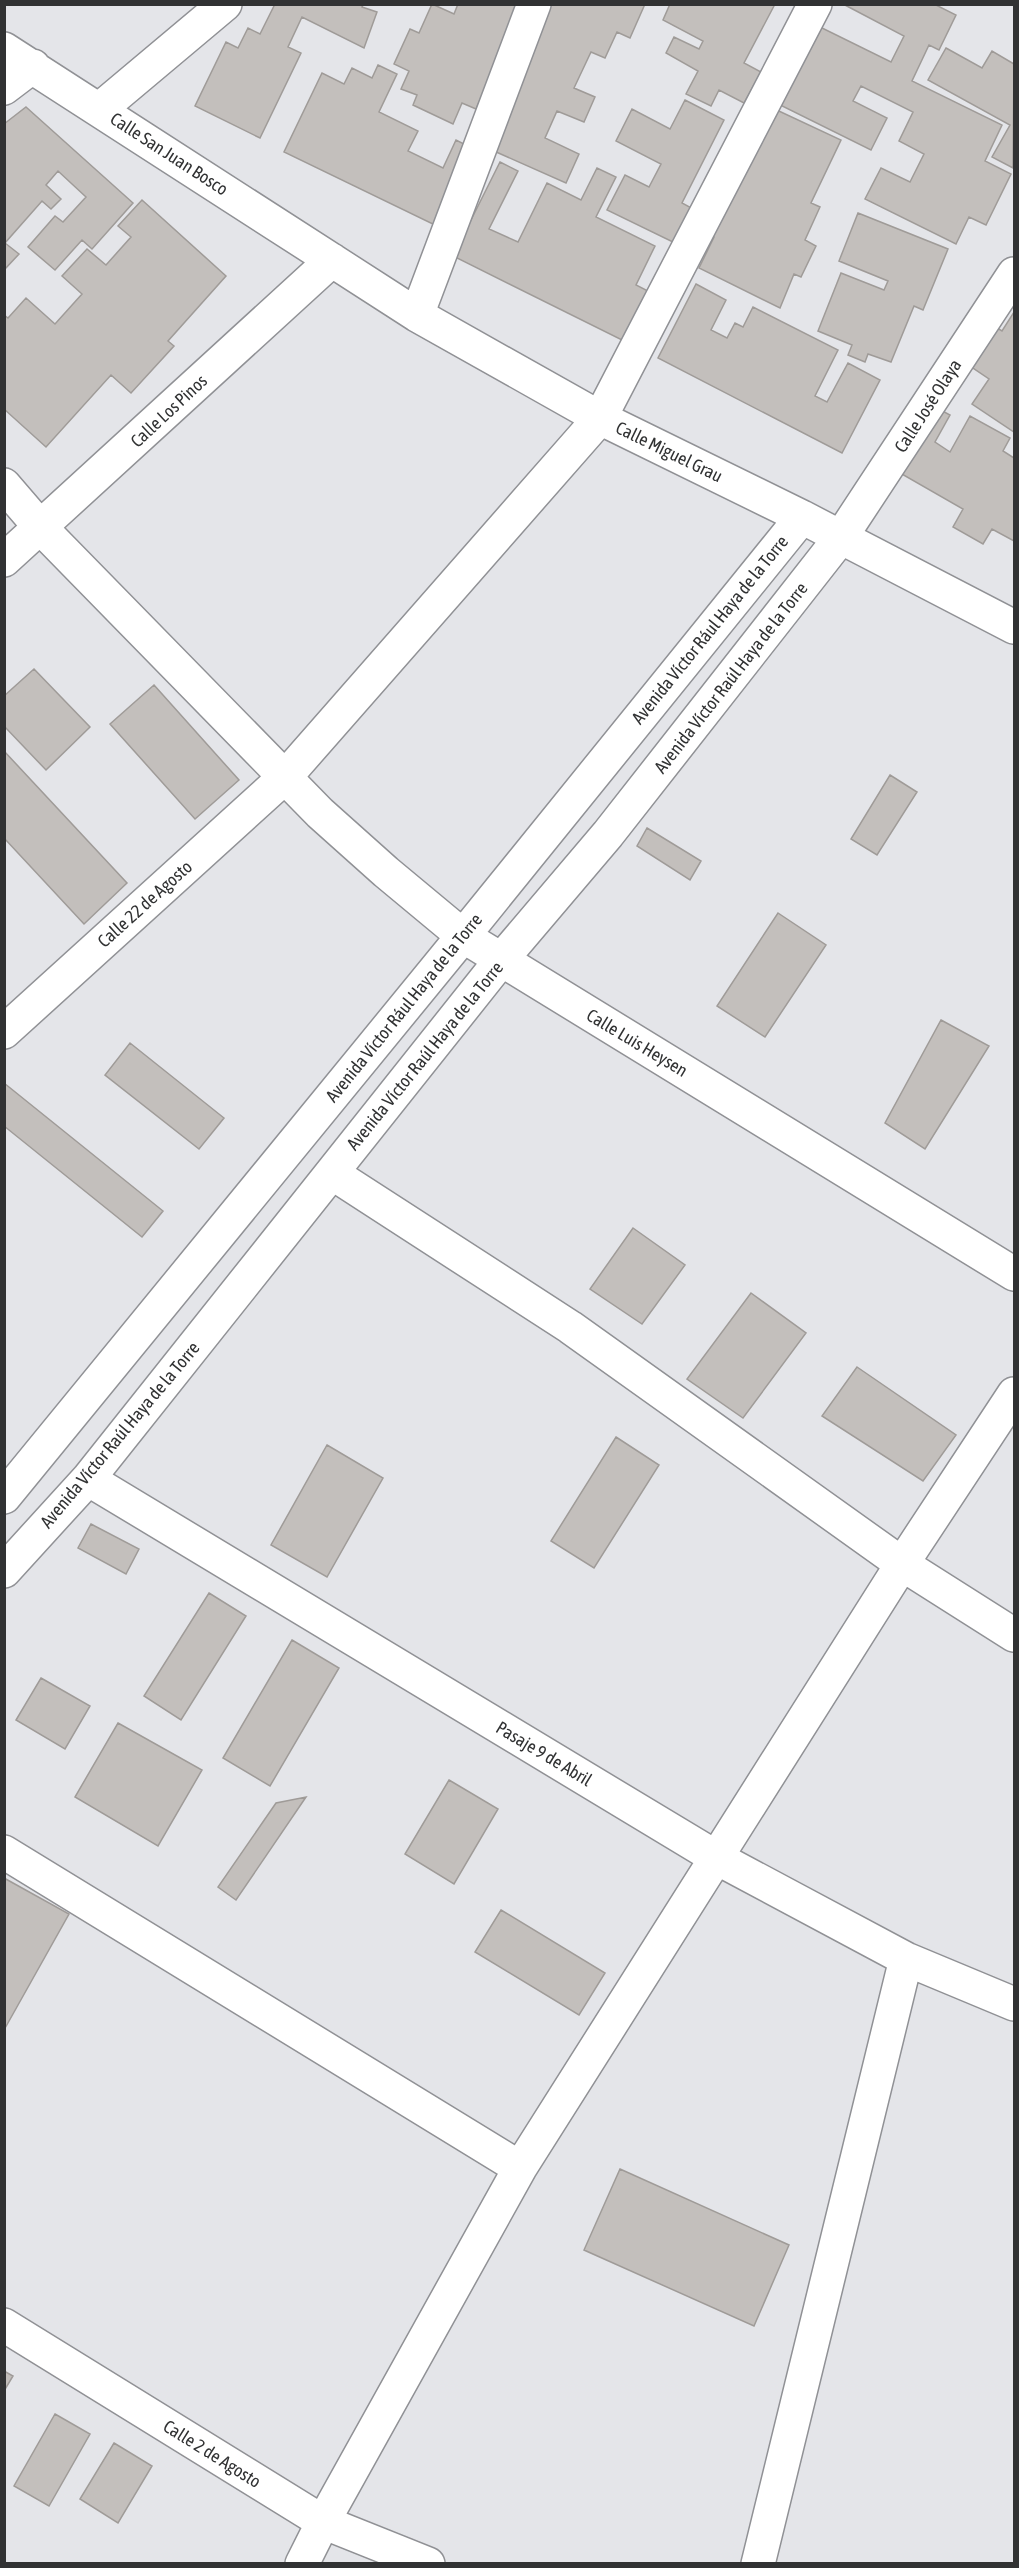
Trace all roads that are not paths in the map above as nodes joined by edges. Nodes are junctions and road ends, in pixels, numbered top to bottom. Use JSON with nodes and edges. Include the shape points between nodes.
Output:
{"nodes":[{"id":1,"x":225,"y":4,"type":"edge"},
{"id":2,"x":534,"y":4,"type":"edge"},
{"id":3,"x":815,"y":4,"type":"edge"},
{"id":4,"x":4,"y":49,"type":"edge"},
{"id":5,"x":33,"y":66,"type":"junction"},
{"id":6,"x":4,"y":88,"type":"edge"},
{"id":7,"x":100,"y":109,"type":"junction"},
{"id":8,"x":332,"y":260,"type":"junction"},
{"id":9,"x":1014,"y":274,"type":"edge"},
{"id":10,"x":417,"y":315,"type":"junction"},
{"id":11,"x":600,"y":418,"type":"junction"},
{"id":12,"x":4,"y":485,"type":"edge"},
{"id":13,"x":802,"y":517,"type":"junction"},
{"id":14,"x":41,"y":528,"type":"junction"},
{"id":15,"x":841,"y":537,"type":"junction"},
{"id":16,"x":4,"y":560,"type":"edge"},
{"id":17,"x":1014,"y":627,"type":"edge"},
{"id":18,"x":286,"y":776,"type":"junction"},
{"id":19,"x":464,"y":936,"type":"junction"},
{"id":20,"x":501,"y":960,"type":"junction"},
{"id":21,"x":4,"y":1032,"type":"edge"},
{"id":22,"x":332,"y":1173,"type":"junction"},
{"id":23,"x":1014,"y":1274,"type":"edge"},
{"id":24,"x":1014,"y":1394,"type":"edge"},
{"id":25,"x":88,"y":1479,"type":"junction"},
{"id":26,"x":4,"y":1497,"type":"edge"},
{"id":27,"x":902,"y":1564,"type":"junction"},
{"id":28,"x":4,"y":1571,"type":"edge"},
{"id":29,"x":1014,"y":1635,"type":"edge"},
{"id":30,"x":4,"y":1852,"type":"edge"},
{"id":31,"x":717,"y":1858,"type":"junction"},
{"id":32,"x":906,"y":1959,"type":"junction"},
{"id":33,"x":1014,"y":2004,"type":"edge"},
{"id":34,"x":520,"y":2168,"type":"junction"},
{"id":35,"x":4,"y":2325,"type":"edge"},
{"id":36,"x":322,"y":2522,"type":"junction"},
{"id":37,"x":302,"y":2564,"type":"edge"},
{"id":38,"x":428,"y":2564,"type":"edge"},
{"id":39,"x":758,"y":2564,"type":"edge"}],
"edges":[{"from":1,"to":7,"type":"street"},
{"from":2,"to":10,"type":"street"},
{"from":3,"to":11,"type":"street","name":"Calle 22 de Agosto"},
{"from":4,"to":5,"type":"street","name":"Calle San Juan Bosco"},
{"from":5,"to":6,"type":"street"},
{"from":5,"to":7,"type":"street","name":"Calle San Juan Bosco"},
{"from":7,"to":8,"type":"street","name":"Calle San Juan Bosco"},
{"from":8,"to":10,"type":"street","name":"Calle Miguel Grau"},
{"from":8,"to":14,"type":"street","name":"Calle Los Pinos"},
{"from":9,"to":15,"type":"street","name":"Calle José Olaya"},
{"from":10,"to":11,"type":"street","name":"Calle Miguel Grau"},
{"from":11,"to":13,"type":"street","name":"Calle Miguel Grau"},
{"from":11,"to":18,"type":"street","name":"Calle 22 de Agosto"},
{"from":12,"to":14,"type":"street","name":"Calle Luis Heysen"},
{"from":13,"to":15,"type":"street","name":"Calle Miguel Grau"},
{"from":13,"to":19,"type":"street","name":"Avenida Víctor Rául Haya de la Torre"},
{"from":14,"to":16,"type":"street","name":"Calle Los Pinos"},
{"from":14,"to":18,"type":"street","name":"Calle Luis Heysen"},
{"from":15,"to":17,"type":"street","name":"Calle Miguel Grau"},
{"from":15,"to":20,"type":"street","name":"Avenida Víctor Raúl Haya de la Torre","via":[[608,834]]},
{"from":18,"to":19,"type":"street","name":"Calle Luis Heysen","via":[[328,820]]},
{"from":18,"to":21,"type":"street","name":"Calle 22 de Agosto"},
{"from":19,"to":20,"type":"street","name":"Calle Luis Heysen"},
{"from":19,"to":26,"type":"street","name":"Avenida Víctor Rául Haya de la Torre"},
{"from":20,"to":22,"type":"street","name":"Avenida Víctor Raúl Haya de la Torre"},
{"from":20,"to":23,"type":"street","name":"Calle Luis Heysen"},
{"from":22,"to":25,"type":"street","name":"Avenida Víctor Raúl Haya de la Torre"},
{"from":22,"to":27,"type":"street","via":[[570,1327]]},
{"from":24,"to":27,"type":"street"},
{"from":25,"to":28,"type":"street","name":"Avenida Víctor Raúl Haya de la Torre"},
{"from":25,"to":31,"type":"street","name":"Pasaje 9 de Abril"},
{"from":27,"to":29,"type":"street"},
{"from":27,"to":31,"type":"street"},
{"from":30,"to":34,"type":"street"},
{"from":31,"to":32,"type":"street","name":"Pasaje 9 de Abril"},
{"from":31,"to":34,"type":"street"},
{"from":32,"to":33,"type":"street","name":"Pasaje 9 de Abril"},
{"from":32,"to":39,"type":"street"},
{"from":34,"to":36,"type":"street"},
{"from":35,"to":36,"type":"street","name":"Calle 2 de Agosto"},
{"from":36,"to":37,"type":"street"},
{"from":36,"to":38,"type":"street","name":"Calle 2 de Agosto"}]}
